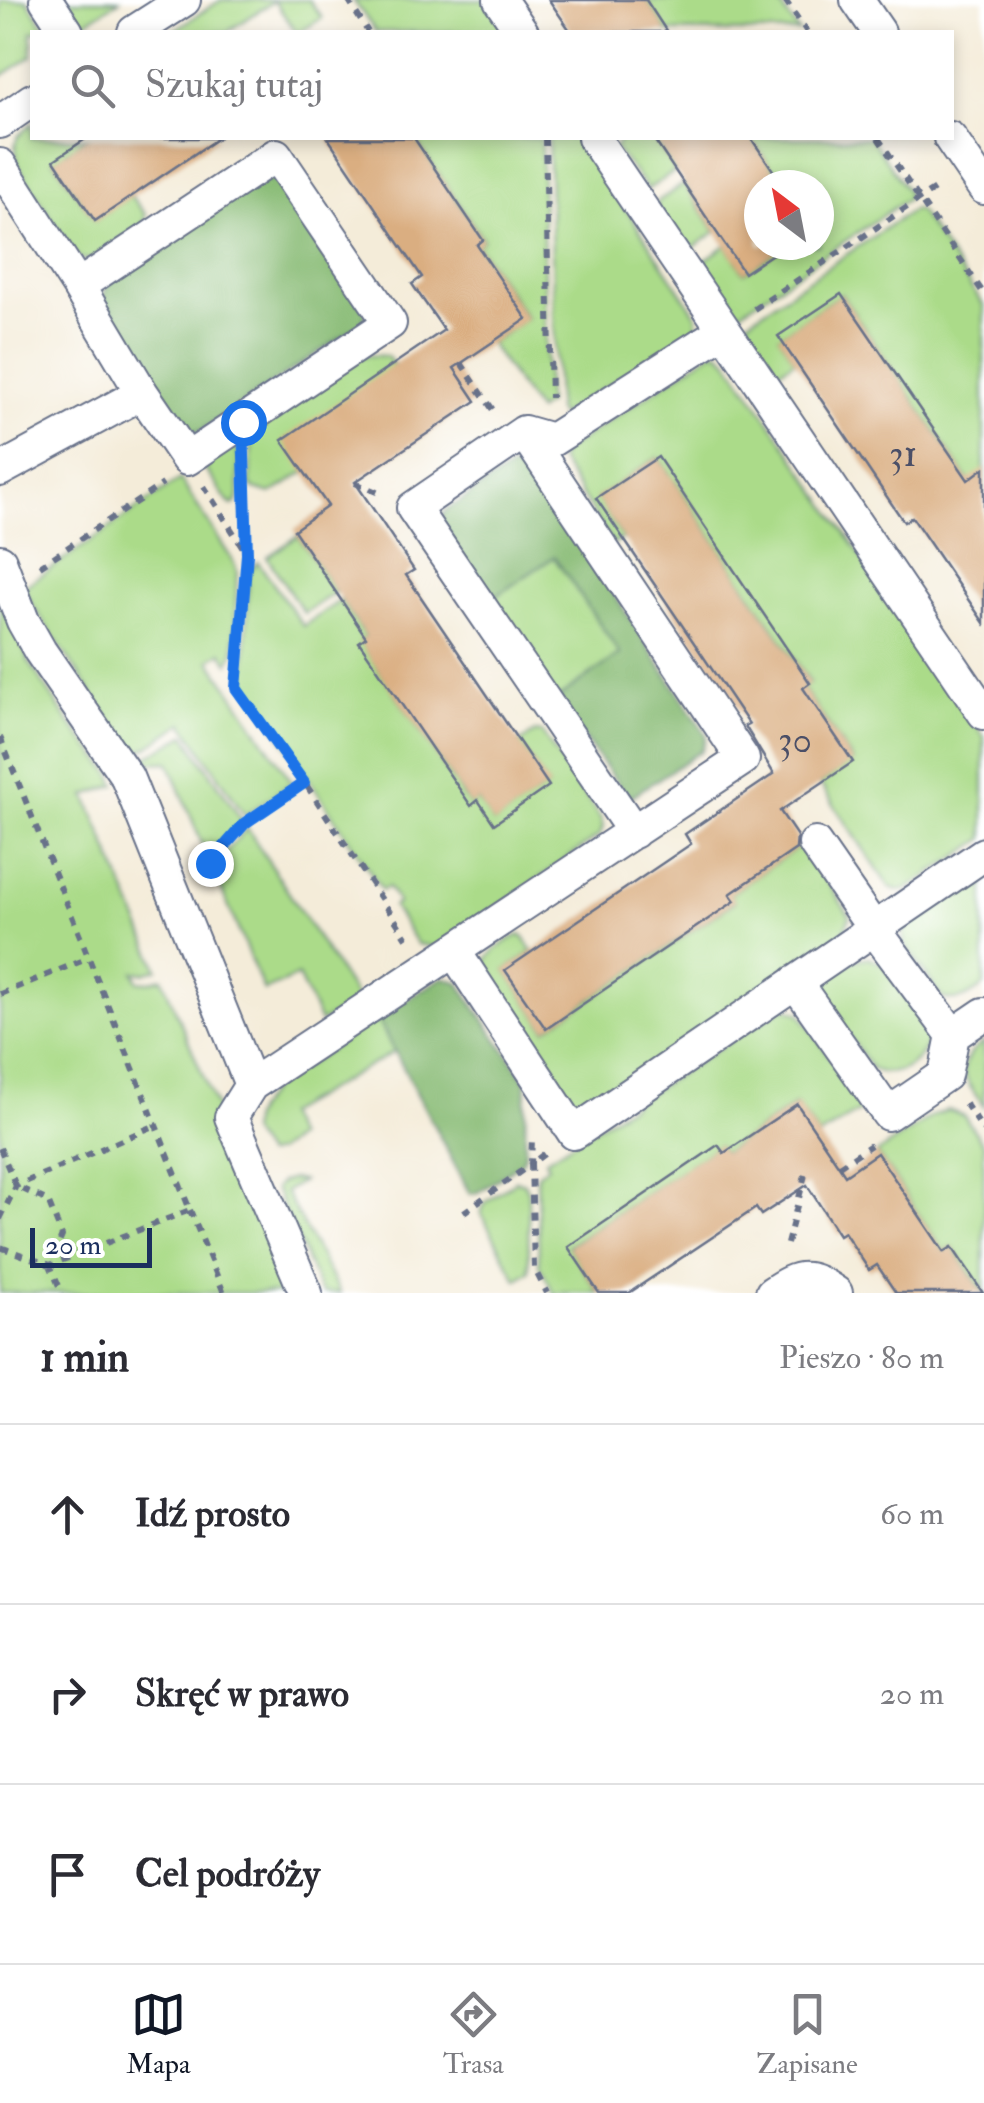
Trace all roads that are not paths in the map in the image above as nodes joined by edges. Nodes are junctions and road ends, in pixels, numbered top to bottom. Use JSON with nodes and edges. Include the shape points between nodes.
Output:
{"nodes":[{"id":1,"x":46,"y":0,"type":"edge"},
{"id":2,"x":184,"y":0,"type":"edge"},
{"id":3,"x":500,"y":0,"type":"edge"},
{"id":4,"x":857,"y":0,"type":"edge"},
{"id":5,"x":67,"y":30,"type":"edge"},
{"id":6,"x":137,"y":30,"type":"edge"},
{"id":7,"x":521,"y":30,"type":"edge"},
{"id":8,"x":878,"y":30,"type":"edge"},
{"id":9,"x":30,"y":101,"type":"edge"},
{"id":10,"x":0,"y":122,"type":"edge"},
{"id":11,"x":595,"y":140,"type":"edge"},
{"id":12,"x":951,"y":140,"type":"edge"},
{"id":13,"x":0,"y":164,"type":"edge"},
{"id":14,"x":976,"y":177,"type":"edge"},
{"id":15,"x":78,"y":286,"type":"junction"},
{"id":16,"x":724,"y":330,"type":"junction"},
{"id":17,"x":142,"y":394,"type":"junction"},
{"id":18,"x":530,"y":437,"type":"junction"},
{"id":19,"x":0,"y":470,"type":"edge"},
{"id":20,"x":5,"y":573,"type":"edge"},
{"id":21,"x":984,"y":713,"type":"edge"},
{"id":22,"x":634,"y":832,"type":"junction"},
{"id":23,"x":815,"y":844,"type":"dead end"},
{"id":24,"x":984,"y":854,"type":"edge"},
{"id":25,"x":874,"y":929,"type":"junction"},
{"id":26,"x":441,"y":959,"type":"junction"},
{"id":27,"x":795,"y":982,"type":"junction"},
{"id":28,"x":984,"y":1014,"type":"edge"},
{"id":29,"x":953,"y":1035,"type":"junction"},
{"id":30,"x":252,"y":1085,"type":"junction"},
{"id":31,"x":306,"y":1293,"type":"edge"},
{"id":32,"x":772,"y":1293,"type":"edge"},
{"id":33,"x":836,"y":1293,"type":"edge"}],
"edges":[{"from":1,"to":5,"type":"street"},
{"from":2,"to":6,"type":"street"},
{"from":3,"to":7,"type":"street"},
{"from":4,"to":8,"type":"street"},
{"from":9,"to":10,"type":"street"},
{"from":11,"to":16,"type":"street"},
{"from":12,"to":14,"type":"street"},
{"from":13,"to":15,"type":"street"},
{"from":15,"to":17,"type":"street"},
{"from":15,"to":17,"type":"street","via":[[276,155],[390,323],[188,462]]},
{"from":16,"to":18,"type":"street"},
{"from":16,"to":21,"type":"street"},
{"from":17,"to":19,"type":"street"},
{"from":18,"to":22,"type":"street","via":[[743,759]]},
{"from":18,"to":22,"type":"street","via":[[413,508]]},
{"from":20,"to":30,"type":"street","via":[[40,650],[127,777]]},
{"from":22,"to":26,"type":"street"},
{"from":23,"to":25,"type":"street"},
{"from":24,"to":25,"type":"street"},
{"from":25,"to":27,"type":"street"},
{"from":25,"to":29,"type":"street"},
{"from":26,"to":27,"type":"street","via":[[574,1133]]},
{"from":26,"to":30,"type":"street"},
{"from":27,"to":29,"type":"street","via":[[888,1114],[945,1076]]},
{"from":28,"to":29,"type":"street"},
{"from":30,"to":31,"type":"street","via":[[232,1118]]},
{"from":32,"to":33,"type":"street","via":[[791,1280],[812,1279]]}]}
